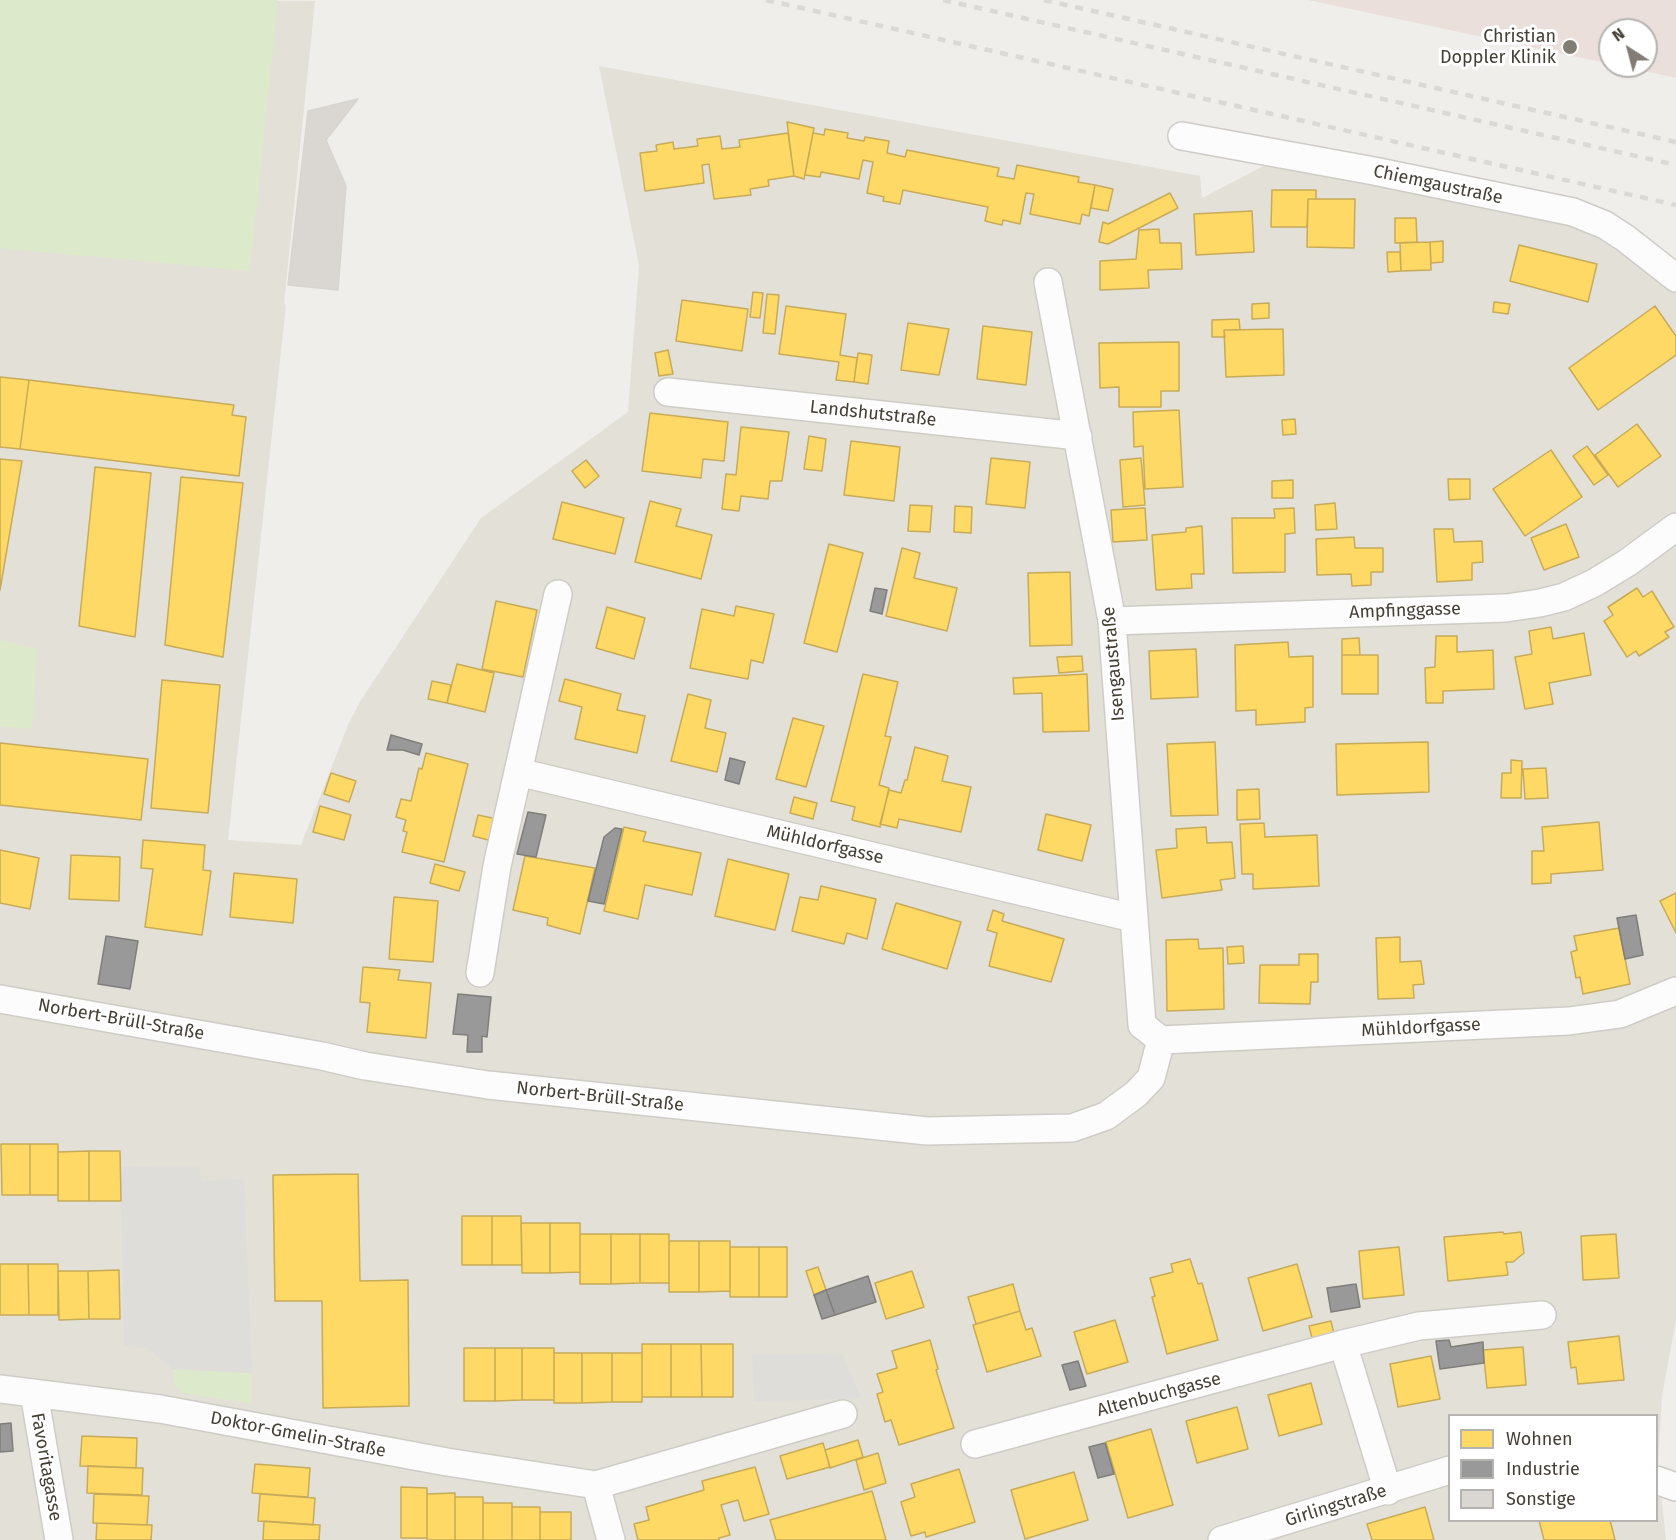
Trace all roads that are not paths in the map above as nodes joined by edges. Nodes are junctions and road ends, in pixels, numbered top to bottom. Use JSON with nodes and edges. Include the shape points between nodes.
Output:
{"nodes":[{"id":1,"x":1182,"y":136,"type":"dead end"},
{"id":2,"x":1676,"y":278,"type":"edge"},
{"id":3,"x":1048,"y":282,"type":"dead end"},
{"id":4,"x":668,"y":392,"type":"dead end"},
{"id":5,"x":1078,"y":436,"type":"junction"},
{"id":6,"x":1676,"y":527,"type":"edge"},
{"id":7,"x":558,"y":594,"type":"dead end"},
{"id":8,"x":1112,"y":621,"type":"junction"},
{"id":9,"x":518,"y":772,"type":"junction"},
{"id":10,"x":1133,"y":918,"type":"junction"},
{"id":11,"x":480,"y":973,"type":"dead end"},
{"id":12,"x":1676,"y":991,"type":"edge"},
{"id":13,"x":0,"y":999,"type":"edge"},
{"id":14,"x":1161,"y":1040,"type":"junction"},
{"id":15,"x":1542,"y":1315,"type":"dead end"},
{"id":16,"x":1343,"y":1344,"type":"junction"},
{"id":17,"x":0,"y":1389,"type":"edge"},
{"id":18,"x":34,"y":1394,"type":"junction"},
{"id":19,"x":843,"y":1414,"type":"dead end"},
{"id":20,"x":975,"y":1444,"type":"dead end"},
{"id":21,"x":1448,"y":1470,"type":"edge"},
{"id":22,"x":1658,"y":1481,"type":"edge"},
{"id":23,"x":596,"y":1485,"type":"junction"},
{"id":24,"x":1676,"y":1487,"type":"edge"},
{"id":25,"x":1388,"y":1491,"type":"junction"},
{"id":26,"x":59,"y":1540,"type":"edge"},
{"id":27,"x":610,"y":1540,"type":"edge"},
{"id":28,"x":1222,"y":1540,"type":"edge"}],
"edges":[{"from":1,"to":2,"type":"street","name":"Chiemgaustraße","via":[[1573,212],[1605,225]]},
{"from":3,"to":5,"type":"street","name":"Isengaustraße"},
{"from":4,"to":5,"type":"street","name":"Landshutstraße"},
{"from":5,"to":8,"type":"street","name":"Isengaustraße"},
{"from":6,"to":8,"type":"street","name":"Ampfinggasse","via":[[1594,583],[1540,603],[1506,608]]},
{"from":7,"to":9,"type":"street"},
{"from":8,"to":10,"type":"street","name":"Isengaustraße"},
{"from":9,"to":10,"type":"street","name":"Mühldorfgasse"},
{"from":9,"to":11,"type":"street","via":[[496,866]]},
{"from":10,"to":14,"type":"street","name":"Isengaustraße","via":[[1142,1025]]},
{"from":12,"to":14,"type":"street","name":"Mühldorfgasse","via":[[1620,1014],[1569,1022]]},
{"from":13,"to":14,"type":"street","name":"Norbert-Brüll-Straße","via":[[365,1066],[488,1084],[927,1131],[1072,1128],[1106,1116],[1151,1078]]},
{"from":15,"to":16,"type":"street","name":"Altenbuchgasse","via":[[1419,1326]]},
{"from":16,"to":20,"type":"street","name":"Altenbuchgasse"},
{"from":16,"to":25,"type":"street"},
{"from":17,"to":18,"type":"street","name":"Doktor-Gmelin-Straße"},
{"from":18,"to":23,"type":"street","name":"Doktor-Gmelin-Straße","via":[[160,1408],[447,1462]]},
{"from":18,"to":26,"type":"street","name":"Favoritagasse"},
{"from":19,"to":23,"type":"street","name":"Doktor-Gmelin-Straße"},
{"from":21,"to":25,"type":"street","name":"Girlingstraße"},
{"from":22,"to":24,"type":"street"},
{"from":23,"to":27,"type":"street"},
{"from":25,"to":28,"type":"street","name":"Girlingstraße"}]}
